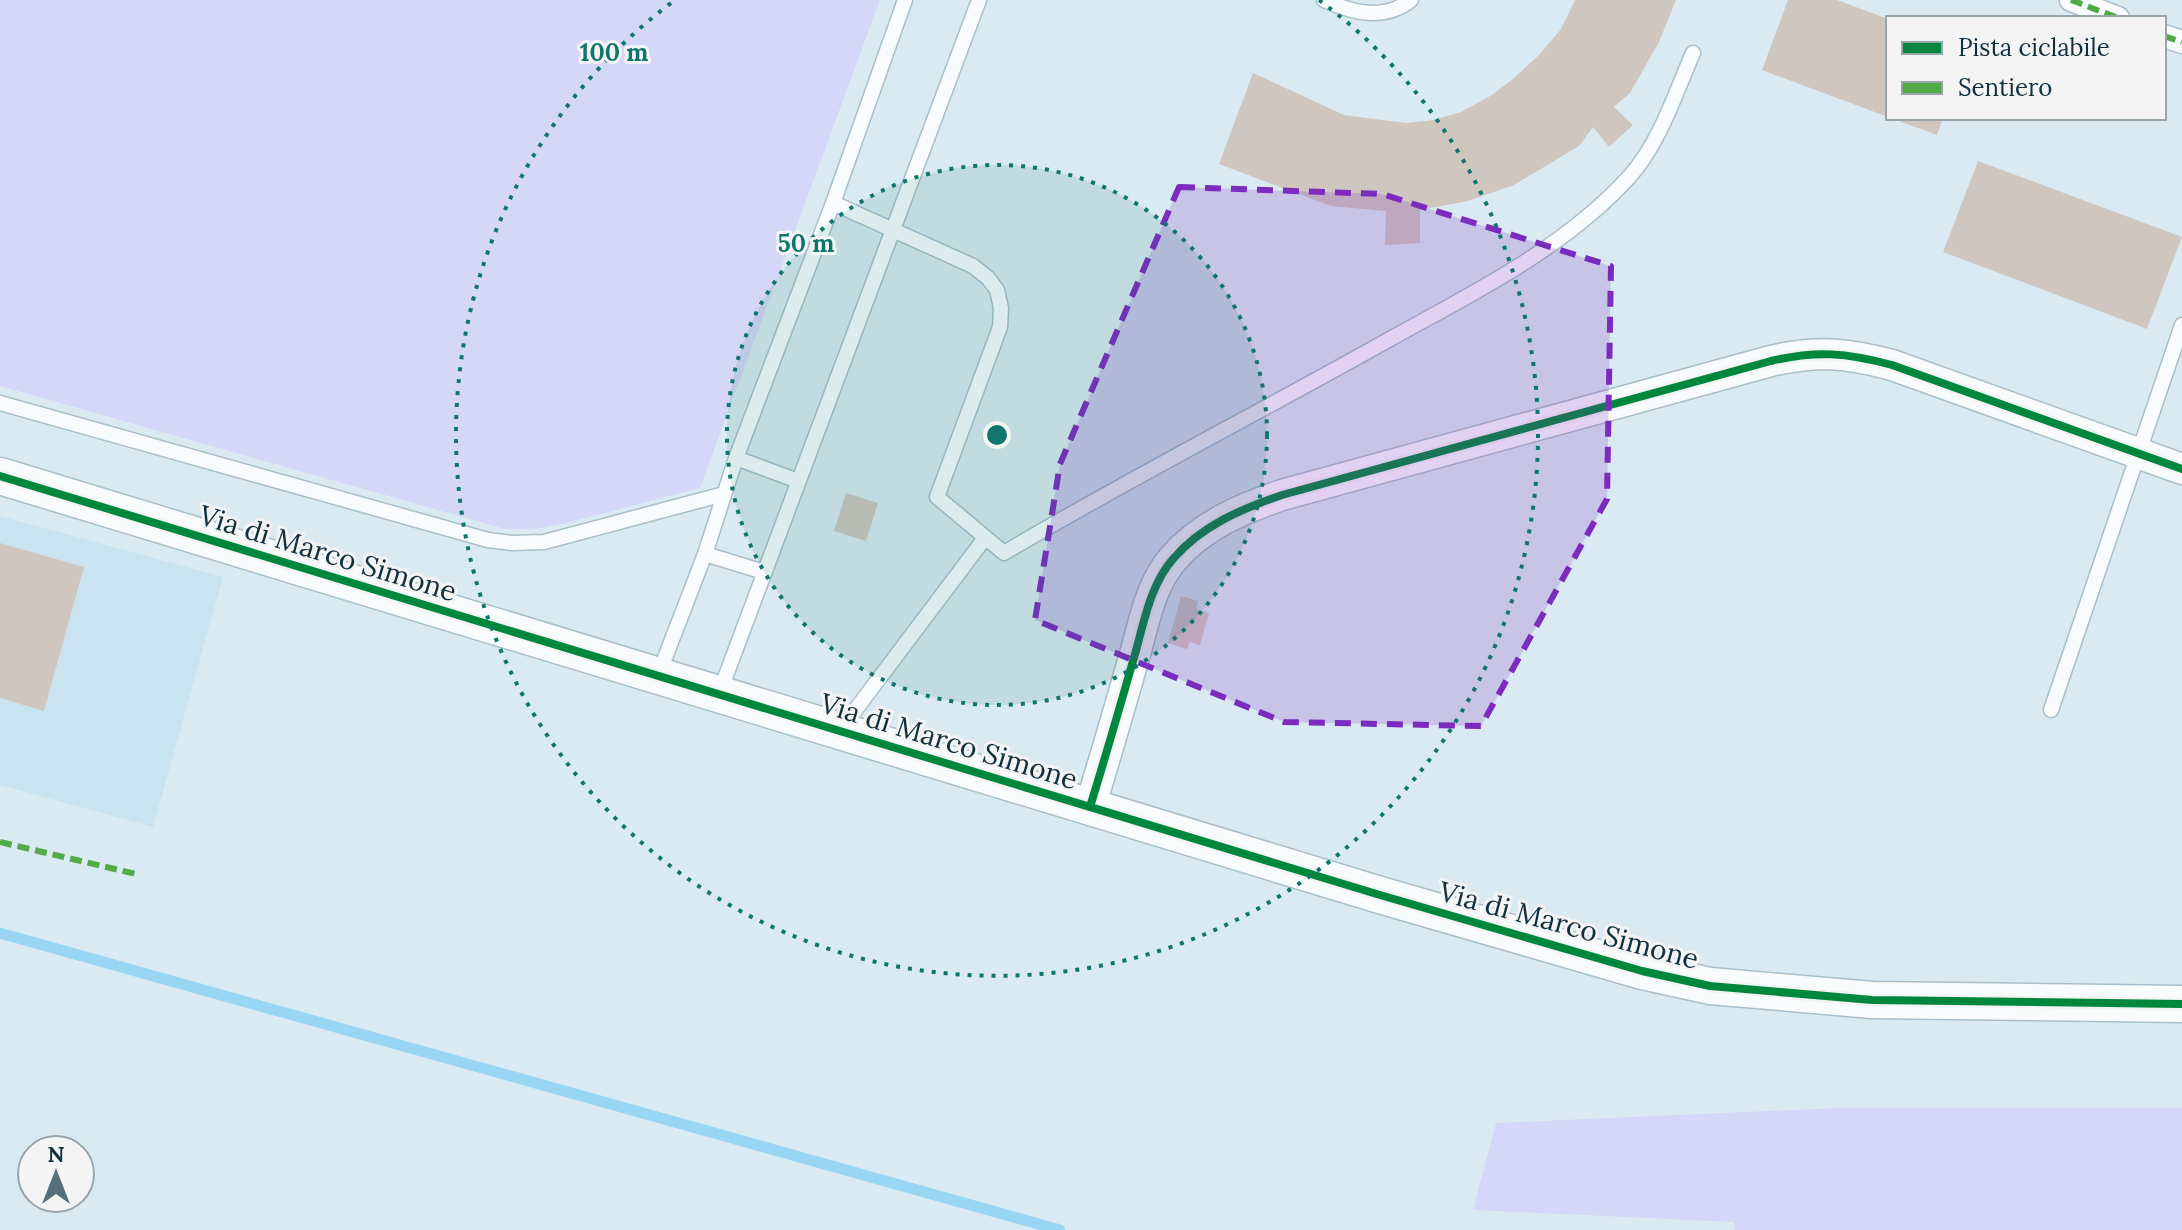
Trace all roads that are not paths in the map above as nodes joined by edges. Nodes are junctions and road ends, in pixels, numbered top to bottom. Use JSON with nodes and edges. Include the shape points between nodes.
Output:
{"nodes":[{"id":1,"x":905,"y":0,"type":"edge"},
{"id":2,"x":979,"y":0,"type":"edge"},
{"id":3,"x":1324,"y":0,"type":"edge"},
{"id":4,"x":1411,"y":0,"type":"edge"},
{"id":5,"x":2071,"y":0,"type":"edge"},
{"id":6,"x":2113,"y":16,"type":"edge"},
{"id":7,"x":1693,"y":53,"type":"dead end"},
{"id":8,"x":833,"y":203,"type":"junction"},
{"id":9,"x":892,"y":230,"type":"junction"},
{"id":10,"x":2182,"y":325,"type":"edge"},
{"id":11,"x":0,"y":403,"type":"edge"},
{"id":12,"x":2138,"y":454,"type":"junction"},
{"id":13,"x":736,"y":458,"type":"junction"},
{"id":14,"x":2182,"y":469,"type":"edge"},
{"id":15,"x":0,"y":476,"type":"edge"},
{"id":16,"x":798,"y":481,"type":"junction"},
{"id":17,"x":724,"y":494,"type":"junction"},
{"id":18,"x":985,"y":538,"type":"junction"},
{"id":19,"x":705,"y":554,"type":"junction"},
{"id":20,"x":764,"y":572,"type":"junction"},
{"id":21,"x":658,"y":676,"type":"junction"},
{"id":22,"x":719,"y":694,"type":"junction"},
{"id":23,"x":2051,"y":710,"type":"dead end"},
{"id":24,"x":840,"y":731,"type":"junction"},
{"id":25,"x":1090,"y":807,"type":"junction"},
{"id":26,"x":2182,"y":1004,"type":"edge"}],
"edges":[{"from":1,"to":8,"type":"lane"},
{"from":2,"to":9,"type":"lane"},
{"from":3,"to":4,"type":"lane","via":[[1376,13]]},
{"from":5,"to":6,"type":"street"},
{"from":7,"to":18,"type":"lane","via":[[1654,139],[1632,173],[1559,238],[1460,300],[1004,553]]},
{"from":8,"to":9,"type":"lane"},
{"from":8,"to":13,"type":"lane"},
{"from":9,"to":16,"type":"lane"},
{"from":9,"to":18,"type":"lane","via":[[973,266],[997,290],[1001,308],[996,341],[937,497]]},
{"from":10,"to":12,"type":"lane"},
{"from":11,"to":17,"type":"lane","via":[[500,542],[544,542]]},
{"from":12,"to":14,"type":"street"},
{"from":12,"to":23,"type":"lane"},
{"from":12,"to":25,"type":"street","via":[[1892,365],[1811,353],[1259,503],[1198,534],[1170,562],[1151,598]]},
{"from":13,"to":16,"type":"lane"},
{"from":13,"to":17,"type":"lane"},
{"from":15,"to":21,"type":"street","name":"Via di Marco Simone"},
{"from":16,"to":20,"type":"lane"},
{"from":17,"to":19,"type":"lane"},
{"from":18,"to":24,"type":"lane"},
{"from":19,"to":20,"type":"lane"},
{"from":19,"to":21,"type":"lane"},
{"from":20,"to":22,"type":"lane"},
{"from":21,"to":22,"type":"street","name":"Via di Marco Simone"},
{"from":22,"to":24,"type":"street","name":"Via di Marco Simone"},
{"from":24,"to":25,"type":"street","name":"Via di Marco Simone"},
{"from":25,"to":26,"type":"street","name":"Via di Marco Simone","via":[[1642,971],[1710,986],[1872,1000]]}]}
